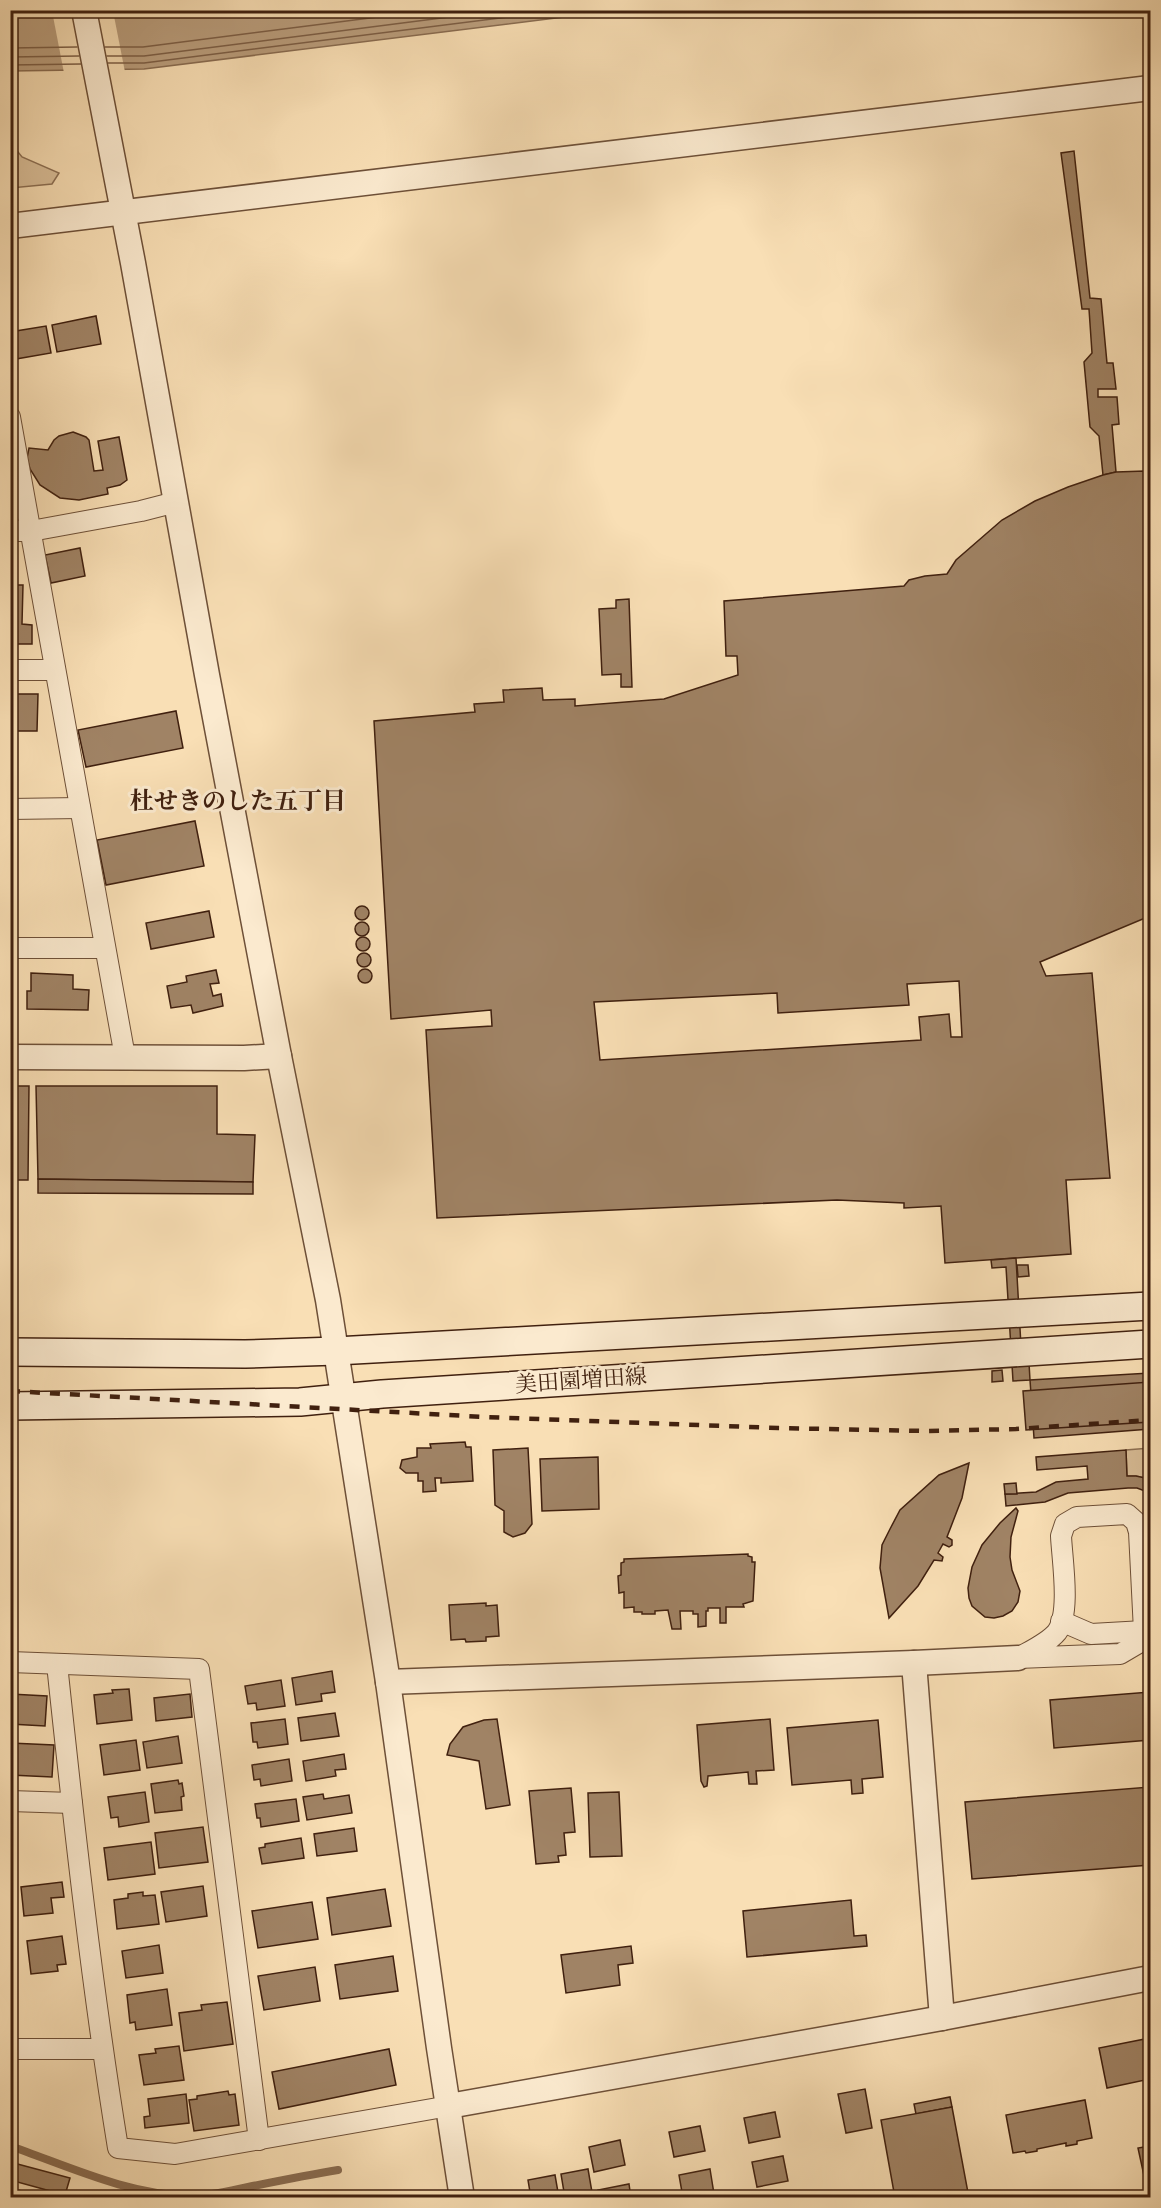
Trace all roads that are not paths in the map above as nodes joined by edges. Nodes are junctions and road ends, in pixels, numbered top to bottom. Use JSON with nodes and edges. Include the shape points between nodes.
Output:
{"nodes":[{"id":1,"x":84,"y":10,"type":"edge"},
{"id":2,"x":1150,"y":88,"type":"edge"},
{"id":3,"x":123,"y":214,"type":"junction"},
{"id":4,"x":10,"y":226,"type":"edge"},
{"id":5,"x":10,"y":417,"type":"edge"},
{"id":6,"x":176,"y":502,"type":"junction"},
{"id":7,"x":10,"y":531,"type":"edge"},
{"id":8,"x":31,"y":531,"type":"junction"},
{"id":9,"x":10,"y":669,"type":"edge"},
{"id":10,"x":55,"y":670,"type":"junction"},
{"id":11,"x":80,"y":808,"type":"junction"},
{"id":12,"x":10,"y":809,"type":"edge"},
{"id":13,"x":10,"y":948,"type":"edge"},
{"id":14,"x":105,"y":948,"type":"junction"},
{"id":15,"x":279,"y":1056,"type":"junction"},
{"id":16,"x":10,"y":1057,"type":"edge"},
{"id":17,"x":125,"y":1057,"type":"junction"},
{"id":18,"x":1150,"y":1306,"type":"edge"},
{"id":19,"x":1150,"y":1344,"type":"edge"},
{"id":20,"x":10,"y":1352,"type":"edge"},
{"id":21,"x":336,"y":1352,"type":"junction"},
{"id":22,"x":343,"y":1398,"type":"junction"},
{"id":23,"x":10,"y":1406,"type":"edge"},
{"id":24,"x":1061,"y":1621,"type":"junction"},
{"id":25,"x":1144,"y":1631,"type":"junction"},
{"id":26,"x":1018,"y":1658,"type":"junction"},
{"id":27,"x":10,"y":1662,"type":"edge"},
{"id":28,"x":914,"y":1663,"type":"junction"},
{"id":29,"x":57,"y":1664,"type":"junction"},
{"id":30,"x":388,"y":1682,"type":"junction"},
{"id":31,"x":10,"y":1801,"type":"edge"},
{"id":32,"x":72,"y":1803,"type":"junction"},
{"id":33,"x":1150,"y":1978,"type":"edge"},
{"id":34,"x":942,"y":2018,"type":"junction"},
{"id":35,"x":10,"y":2049,"type":"edge"},
{"id":36,"x":102,"y":2049,"type":"junction"},
{"id":37,"x":449,"y":2106,"type":"junction"},
{"id":38,"x":259,"y":2140,"type":"junction"},
{"id":39,"x":462,"y":2198,"type":"edge"}],
"edges":[{"from":1,"to":3,"type":"street"},
{"from":2,"to":3,"type":"street"},
{"from":3,"to":4,"type":"street"},
{"from":3,"to":6,"type":"street"},
{"from":5,"to":8,"type":"street"},
{"from":6,"to":8,"type":"street"},
{"from":6,"to":15,"type":"street"},
{"from":7,"to":8,"type":"street"},
{"from":8,"to":10,"type":"street"},
{"from":9,"to":10,"type":"street"},
{"from":10,"to":11,"type":"street"},
{"from":11,"to":12,"type":"street"},
{"from":11,"to":14,"type":"street"},
{"from":13,"to":14,"type":"street"},
{"from":14,"to":17,"type":"street"},
{"from":15,"to":17,"type":"street"},
{"from":15,"to":21,"type":"street"},
{"from":16,"to":17,"type":"street"},
{"from":18,"to":21,"type":"main road","name":"美田園増田線"},
{"from":19,"to":22,"type":"main road","name":"美田園増田線"},
{"from":20,"to":21,"type":"main road","name":"美田園増田線"},
{"from":21,"to":22,"type":"street"},
{"from":22,"to":23,"type":"main road","name":"美田園増田線"},
{"from":22,"to":30,"type":"street"},
{"from":24,"to":25,"type":"street","via":[[1090,1634]]},
{"from":24,"to":25,"type":"street","via":[[1065,1613],[1061,1536],[1065,1524],[1077,1517],[1127,1515],[1136,1522],[1139,1532]]},
{"from":24,"to":26,"type":"street","via":[[1057,1632]]},
{"from":25,"to":26,"type":"street","via":[[1137,1644],[1120,1654]]},
{"from":26,"to":28,"type":"street"},
{"from":27,"to":29,"type":"street"},
{"from":28,"to":30,"type":"street"},
{"from":28,"to":34,"type":"street"},
{"from":29,"to":32,"type":"street"},
{"from":29,"to":38,"type":"street","via":[[199,1670]]},
{"from":30,"to":37,"type":"street"},
{"from":31,"to":32,"type":"street"},
{"from":32,"to":36,"type":"street"},
{"from":33,"to":34,"type":"street"},
{"from":34,"to":37,"type":"street"},
{"from":35,"to":36,"type":"street"},
{"from":36,"to":38,"type":"street","via":[[118,2148],[175,2154]]},
{"from":37,"to":38,"type":"street"},
{"from":37,"to":39,"type":"street"}]}
